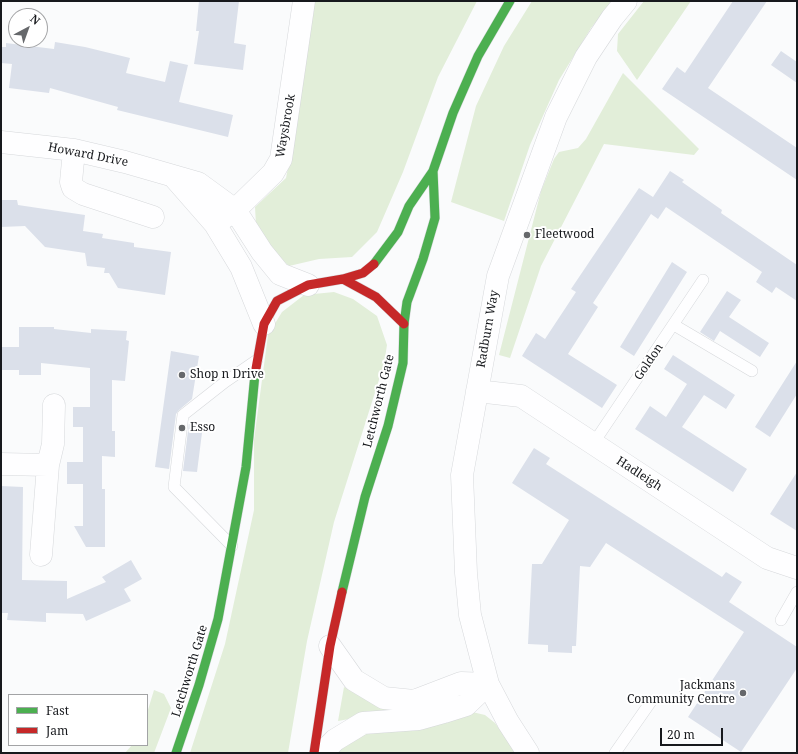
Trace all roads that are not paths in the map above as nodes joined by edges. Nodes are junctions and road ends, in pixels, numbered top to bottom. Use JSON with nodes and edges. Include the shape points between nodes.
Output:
{"nodes":[{"id":1,"x":304,"y":1,"type":"edge"},
{"id":2,"x":510,"y":1,"type":"edge"},
{"id":3,"x":626,"y":1,"type":"edge"},
{"id":4,"x":1,"y":142,"type":"edge"},
{"id":5,"x":74,"y":150,"type":"junction"},
{"id":6,"x":433,"y":171,"type":"junction"},
{"id":7,"x":173,"y":176,"type":"junction"},
{"id":8,"x":236,"y":210,"type":"junction"},
{"id":9,"x":153,"y":217,"type":"dead end"},
{"id":10,"x":215,"y":224,"type":"junction"},
{"id":11,"x":343,"y":279,"type":"junction"},
{"id":12,"x":703,"y":280,"type":"dead end"},
{"id":13,"x":308,"y":285,"type":"junction"},
{"id":14,"x":264,"y":324,"type":"junction"},
{"id":15,"x":404,"y":324,"type":"junction"},
{"id":16,"x":674,"y":325,"type":"junction"},
{"id":17,"x":258,"y":360,"type":"junction"},
{"id":18,"x":752,"y":371,"type":"dead end"},
{"id":19,"x":477,"y":391,"type":"junction"},
{"id":20,"x":54,"y":405,"type":"dead end"},
{"id":21,"x":593,"y":444,"type":"junction"},
{"id":22,"x":1,"y":464,"type":"edge"},
{"id":23,"x":48,"y":466,"type":"junction"},
{"id":24,"x":232,"y":546,"type":"junction"},
{"id":25,"x":41,"y":555,"type":"dead end"},
{"id":26,"x":797,"y":568,"type":"edge"},
{"id":27,"x":797,"y":592,"type":"edge"},
{"id":28,"x":781,"y":620,"type":"dead end"},
{"id":29,"x":330,"y":646,"type":"junction"},
{"id":30,"x":488,"y":684,"type":"junction"},
{"id":31,"x":652,"y":700,"type":"dead end"},
{"id":32,"x":176,"y":753,"type":"edge"},
{"id":33,"x":314,"y":753,"type":"edge"},
{"id":34,"x":322,"y":753,"type":"edge"},
{"id":35,"x":528,"y":753,"type":"edge"},
{"id":36,"x":615,"y":753,"type":"edge"}],
"edges":[{"from":1,"to":8,"type":"street","name":"Waysbrook","via":[[282,159],[273,173]]},
{"from":2,"to":6,"type":"main road","via":[[478,56],[453,113]]},
{"from":3,"to":19,"type":"street","name":"Radburn Way","via":[[586,57],[556,117],[498,276]]},
{"from":4,"to":5,"type":"street","name":"Howard Drive"},
{"from":5,"to":7,"type":"street","name":"Howard Drive"},
{"from":5,"to":9,"type":"street","via":[[71,182],[73,188],[83,194]]},
{"from":6,"to":11,"type":"main road","name":"Letchworth Gate","via":[[409,206],[398,232],[377,262],[363,273]]},
{"from":6,"to":15,"type":"main road","name":"Letchworth Gate","via":[[435,218],[407,302]]},
{"from":7,"to":8,"type":"street","name":"Howard Drive","via":[[198,183]]},
{"from":7,"to":10,"type":"street"},
{"from":8,"to":10,"type":"street","name":"Waysbrook"},
{"from":8,"to":13,"type":"street","name":"Howard Drive","via":[[262,252],[280,274]]},
{"from":10,"to":14,"type":"street","via":[[241,267]]},
{"from":11,"to":13,"type":"main road","name":"Letchworth Gate"},
{"from":11,"to":15,"type":"main road","via":[[376,297]]},
{"from":12,"to":16,"type":"lane","name":"Goldon"},
{"from":13,"to":14,"type":"main road","name":"Letchworth Gate","via":[[277,301]]},
{"from":14,"to":17,"type":"main road","name":"Letchworth Gate"},
{"from":15,"to":29,"type":"main road","name":"Letchworth Gate","via":[[403,363],[388,426],[365,497]]},
{"from":16,"to":18,"type":"lane"},
{"from":16,"to":21,"type":"lane","name":"Goldon"},
{"from":17,"to":24,"type":"main road","name":"Letchworth Gate","via":[[253,384],[246,467]]},
{"from":17,"to":24,"type":"lane","via":[[183,415],[174,487]]},
{"from":19,"to":21,"type":"street","name":"Hadleigh","via":[[521,396]]},
{"from":19,"to":30,"type":"street","name":"Radburn Way","via":[[462,475],[470,615]]},
{"from":20,"to":23,"type":"street","via":[[53,444]]},
{"from":21,"to":26,"type":"street","name":"Hadleigh","via":[[767,558]]},
{"from":22,"to":23,"type":"street"},
{"from":23,"to":25,"type":"street"},
{"from":24,"to":32,"type":"main road","name":"Letchworth Gate","via":[[218,619]]},
{"from":27,"to":28,"type":"lane"},
{"from":29,"to":30,"type":"street","via":[[354,680],[384,698],[414,701],[461,683]]},
{"from":29,"to":33,"type":"main road","name":"Letchworth Gate"},
{"from":30,"to":34,"type":"street","via":[[466,705],[444,712],[419,719],[363,723],[335,740]]},
{"from":30,"to":35,"type":"street","name":"Radburn Way"},
{"from":31,"to":36,"type":"lane"}]}
